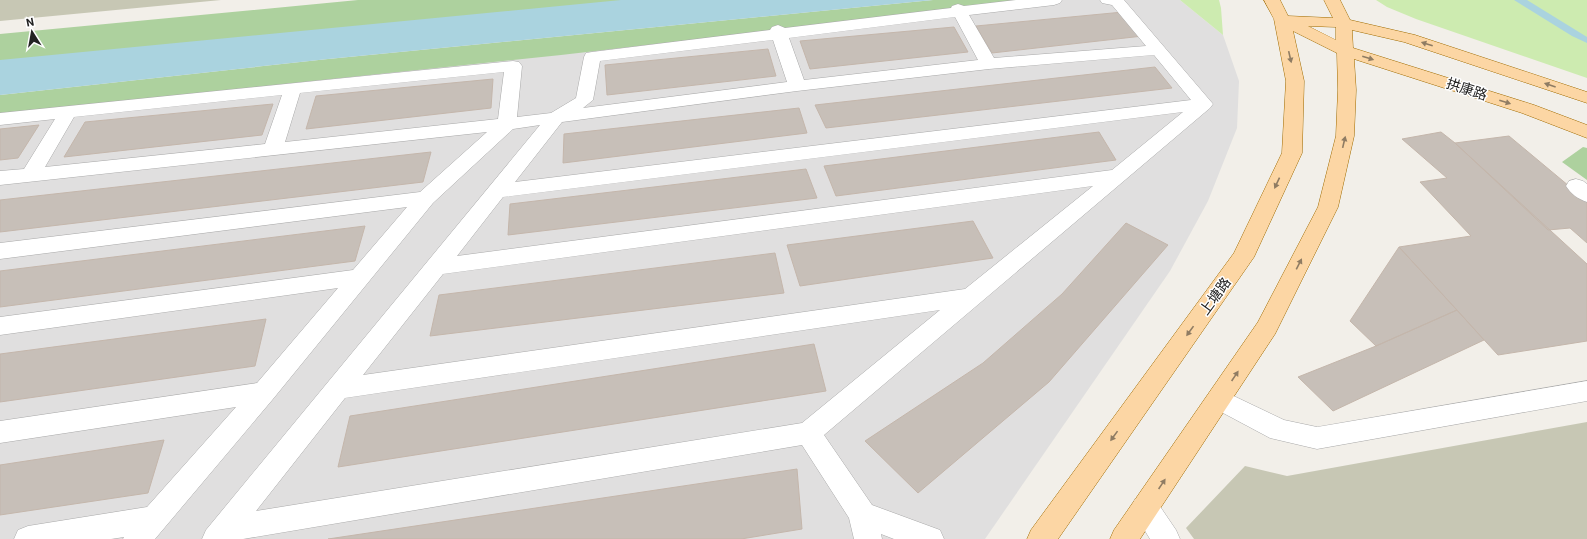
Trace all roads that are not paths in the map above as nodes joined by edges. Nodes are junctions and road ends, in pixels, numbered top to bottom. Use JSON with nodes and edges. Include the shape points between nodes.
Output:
{"nodes":[{"id":1,"x":1054,"y":0,"type":"edge"},
{"id":2,"x":1108,"y":0,"type":"edge"},
{"id":3,"x":1332,"y":0,"type":"edge"},
{"id":4,"x":958,"y":9,"type":"dead end"},
{"id":5,"x":1277,"y":10,"type":"edge"},
{"id":6,"x":1344,"y":23,"type":"junction"},
{"id":7,"x":778,"y":30,"type":"dead end"},
{"id":8,"x":1158,"y":50,"type":"junction"},
{"id":9,"x":1345,"y":51,"type":"junction"},
{"id":10,"x":989,"y":64,"type":"junction"},
{"id":11,"x":797,"y":86,"type":"junction"},
{"id":12,"x":293,"y":89,"type":"junction"},
{"id":13,"x":1587,"y":98,"type":"edge"},
{"id":14,"x":1204,"y":104,"type":"junction"},
{"id":15,"x":68,"y":112,"type":"junction"},
{"id":16,"x":557,"y":117,"type":"junction"},
{"id":17,"x":0,"y":119,"type":"edge"},
{"id":18,"x":508,"y":124,"type":"junction"},
{"id":19,"x":1587,"y":132,"type":"edge"},
{"id":20,"x":273,"y":148,"type":"junction"},
{"id":21,"x":31,"y":174,"type":"junction"},
{"id":22,"x":1116,"y":176,"type":"junction"},
{"id":23,"x":0,"y":178,"type":"edge"},
{"id":24,"x":498,"y":191,"type":"junction"},
{"id":25,"x":426,"y":198,"type":"junction"},
{"id":26,"x":0,"y":251,"type":"edge"},
{"id":27,"x":436,"y":267,"type":"junction"},
{"id":28,"x":360,"y":277,"type":"junction"},
{"id":29,"x":972,"y":297,"type":"junction"},
{"id":30,"x":0,"y":326,"type":"edge"},
{"id":31,"x":338,"y":388,"type":"junction"},
{"id":32,"x":1587,"y":391,"type":"edge"},
{"id":33,"x":264,"y":392,"type":"junction"},
{"id":34,"x":1219,"y":399,"type":"junction"},
{"id":35,"x":0,"y":432,"type":"edge"},
{"id":36,"x":808,"y":433,"type":"junction"},
{"id":37,"x":1145,"y":508,"type":"junction"},
{"id":38,"x":865,"y":526,"type":"edge"},
{"id":39,"x":146,"y":529,"type":"edge"},
{"id":40,"x":220,"y":534,"type":"edge"},
{"id":41,"x":28,"y":539,"type":"edge"},
{"id":42,"x":930,"y":539,"type":"edge"},
{"id":43,"x":1041,"y":539,"type":"edge"},
{"id":44,"x":1124,"y":539,"type":"edge"},
{"id":45,"x":1166,"y":539,"type":"edge"}],
"edges":[{"from":1,"to":16,"type":"street","via":[[592,57],[584,100]]},
{"from":2,"to":8,"type":"street","via":[[1117,2]]},
{"from":3,"to":6,"type":"main road"},
{"from":4,"to":10,"type":"street"},
{"from":5,"to":6,"type":"main road"},
{"from":5,"to":9,"type":"main road","name":"拱康路"},
{"from":5,"to":43,"type":"main road","name":"上塘路","one_way":true,"via":[[1295,81],[1292,153],[1243,257]]},
{"from":6,"to":9,"type":"main road"},
{"from":13,"to":6,"type":"main road","one_way":true,"via":[[1409,38]]},
{"from":7,"to":11,"type":"street"},
{"from":8,"to":10,"type":"street"},
{"from":8,"to":14,"type":"street"},
{"from":9,"to":19,"type":"main road","name":"拱康路","one_way":true,"via":[[1528,109]]},
{"from":34,"to":9,"type":"main road","one_way":true,"via":[[1267,328],[1328,207],[1346,136]]},
{"from":10,"to":11,"type":"street"},
{"from":11,"to":16,"type":"street"},
{"from":12,"to":15,"type":"street"},
{"from":12,"to":18,"type":"street","via":[[513,66]]},
{"from":12,"to":20,"type":"street"},
{"from":14,"to":22,"type":"street"},
{"from":14,"to":24,"type":"street"},
{"from":15,"to":17,"type":"street"},
{"from":15,"to":21,"type":"street"},
{"from":16,"to":18,"type":"street"},
{"from":16,"to":24,"type":"street"},
{"from":18,"to":20,"type":"street"},
{"from":18,"to":25,"type":"street"},
{"from":20,"to":21,"type":"street"},
{"from":21,"to":23,"type":"street"},
{"from":22,"to":27,"type":"street"},
{"from":22,"to":29,"type":"street"},
{"from":24,"to":27,"type":"street"},
{"from":25,"to":26,"type":"street"},
{"from":25,"to":28,"type":"street"},
{"from":27,"to":31,"type":"street"},
{"from":28,"to":30,"type":"street"},
{"from":28,"to":33,"type":"street"},
{"from":29,"to":31,"type":"street"},
{"from":29,"to":36,"type":"street"},
{"from":31,"to":40,"type":"street"},
{"from":32,"to":34,"type":"street","via":[[1317,438],[1279,430]]},
{"from":33,"to":35,"type":"street"},
{"from":33,"to":39,"type":"street"},
{"from":37,"to":34,"type":"main road","one_way":true},
{"from":36,"to":38,"type":"street"},
{"from":36,"to":40,"type":"street"},
{"from":37,"to":44,"type":"main road"},
{"from":37,"to":45,"type":"street"},
{"from":38,"to":42,"type":"street"},
{"from":39,"to":41,"type":"street"}]}
